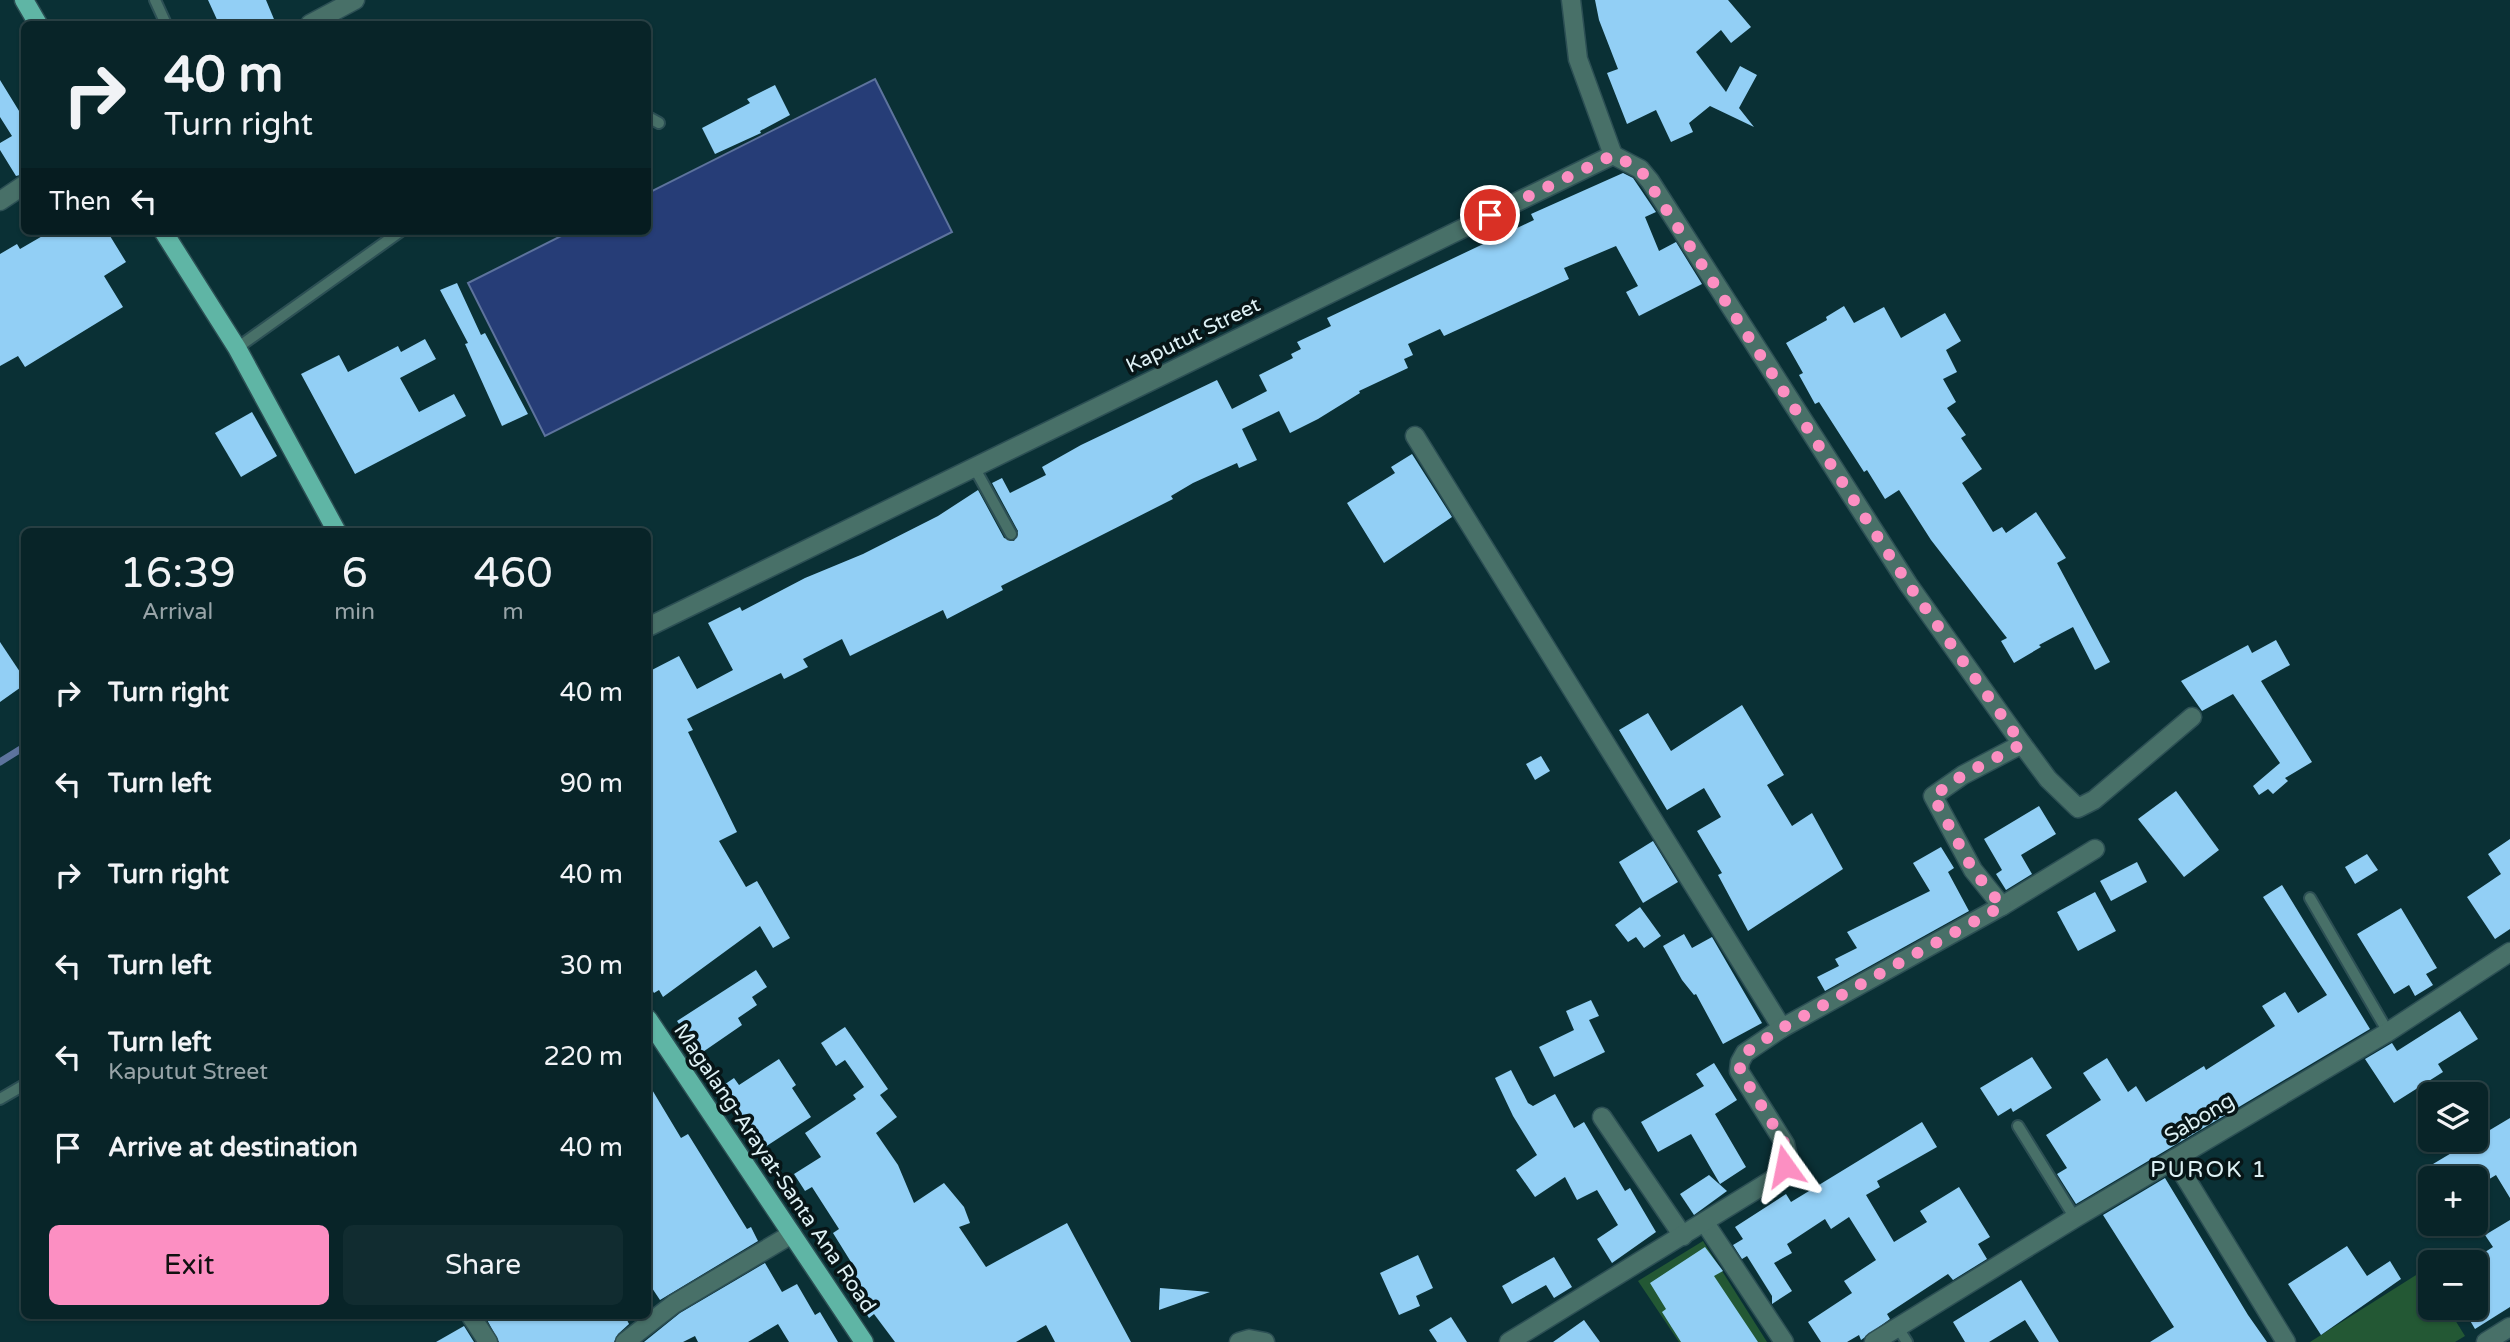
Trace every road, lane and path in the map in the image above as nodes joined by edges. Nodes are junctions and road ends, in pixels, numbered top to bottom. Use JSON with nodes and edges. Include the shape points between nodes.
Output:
{"nodes":[{"id":1,"x":24,"y":0,"type":"edge"},
{"id":2,"x":155,"y":0,"type":"edge"},
{"id":3,"x":355,"y":0,"type":"edge"},
{"id":4,"x":1571,"y":0,"type":"edge"},
{"id":5,"x":36,"y":21,"type":"edge"},
{"id":6,"x":165,"y":21,"type":"edge"},
{"id":7,"x":316,"y":21,"type":"edge"},
{"id":8,"x":651,"y":119,"type":"edge"},
{"id":9,"x":659,"y":123,"type":"dead end"},
{"id":10,"x":1613,"y":155,"type":"junction"},
{"id":11,"x":21,"y":187,"type":"edge"},
{"id":12,"x":0,"y":201,"type":"edge"},
{"id":13,"x":166,"y":235,"type":"edge"},
{"id":14,"x":395,"y":235,"type":"edge"},
{"id":15,"x":237,"y":348,"type":"junction"},
{"id":16,"x":1415,"y":436,"type":"dead end"},
{"id":17,"x":974,"y":467,"type":"junction"},
{"id":18,"x":335,"y":528,"type":"edge"},
{"id":19,"x":1012,"y":534,"type":"dead end"},
{"id":20,"x":651,"y":626,"type":"edge"},
{"id":21,"x":2192,"y":717,"type":"dead end"},
{"id":22,"x":2022,"y":744,"type":"junction"},
{"id":23,"x":2095,"y":849,"type":"dead end"},
{"id":24,"x":2310,"y":898,"type":"dead end"},
{"id":25,"x":2002,"y":906,"type":"junction"},
{"id":26,"x":2510,"y":952,"type":"edge"},
{"id":27,"x":651,"y":1023,"type":"edge"},
{"id":28,"x":1782,"y":1028,"type":"junction"},
{"id":29,"x":2388,"y":1032,"type":"junction"},
{"id":30,"x":21,"y":1087,"type":"edge"},
{"id":31,"x":0,"y":1099,"type":"edge"},
{"id":32,"x":1602,"y":1117,"type":"dead end"},
{"id":33,"x":2018,"y":1126,"type":"dead end"},
{"id":34,"x":2174,"y":1159,"type":"junction"},
{"id":35,"x":2075,"y":1218,"type":"junction"},
{"id":36,"x":1705,"y":1223,"type":"junction"},
{"id":37,"x":792,"y":1234,"type":"junction"},
{"id":38,"x":1683,"y":1236,"type":"junction"},
{"id":39,"x":473,"y":1319,"type":"edge"},
{"id":40,"x":2510,"y":1327,"type":"edge"},
{"id":41,"x":1903,"y":1335,"type":"edge"},
{"id":42,"x":488,"y":1342,"type":"edge"},
{"id":43,"x":625,"y":1342,"type":"edge"},
{"id":44,"x":864,"y":1342,"type":"edge"},
{"id":45,"x":1239,"y":1342,"type":"edge"},
{"id":46,"x":1265,"y":1342,"type":"edge"},
{"id":47,"x":1509,"y":1342,"type":"edge"},
{"id":48,"x":1784,"y":1342,"type":"edge"},
{"id":49,"x":1874,"y":1342,"type":"edge"},
{"id":50,"x":2286,"y":1342,"type":"edge"},
{"id":51,"x":2486,"y":1342,"type":"edge"}],
"edges":[{"from":1,"to":5,"type":"main road"},
{"from":2,"to":6,"type":"lane"},
{"from":3,"to":7,"type":"street"},
{"from":4,"to":10,"type":"street","via":[[1578,59]]},
{"from":8,"to":9,"type":"lane"},
{"from":10,"to":17,"type":"street","name":"Kaputut Street"},
{"from":10,"to":22,"type":"street","via":[[1640,169],[1650,181],[1908,584]]},
{"from":11,"to":12,"type":"street"},
{"from":13,"to":15,"type":"main road"},
{"from":14,"to":15,"type":"lane"},
{"from":15,"to":18,"type":"main road"},
{"from":16,"to":28,"type":"street"},
{"from":17,"to":19,"type":"lane"},
{"from":17,"to":20,"type":"street","name":"Kaputut Street"},
{"from":21,"to":22,"type":"street","via":[[2094,800],[2078,808]]},
{"from":22,"to":25,"type":"street","via":[[1933,796],[1973,870]]},
{"from":23,"to":25,"type":"street"},
{"from":24,"to":29,"type":"lane"},
{"from":25,"to":28,"type":"street"},
{"from":26,"to":29,"type":"street","name":"Sabong"},
{"from":27,"to":37,"type":"main road","name":"Magalang-Arayat-Santa Ana Road"},
{"from":28,"to":36,"type":"street","via":[[1745,1053],[1740,1071],[1785,1144],[1785,1166],[1780,1175]]},
{"from":29,"to":34,"type":"street","name":"Sabong"},
{"from":30,"to":31,"type":"lane"},
{"from":32,"to":38,"type":"street"},
{"from":33,"to":35,"type":"lane"},
{"from":34,"to":35,"type":"street","name":"Sabong"},
{"from":34,"to":50,"type":"street"},
{"from":35,"to":41,"type":"street","name":"Sabong"},
{"from":36,"to":38,"type":"street"},
{"from":36,"to":48,"type":"street"},
{"from":37,"to":43,"type":"street","via":[[674,1304]]},
{"from":37,"to":44,"type":"main road","name":"Magalang-Arayat-Santa Ana Road"},
{"from":38,"to":47,"type":"street"},
{"from":39,"to":42,"type":"street"},
{"from":40,"to":51,"type":"street"},
{"from":41,"to":49,"type":"street","name":"Sabong"},
{"from":45,"to":46,"type":"street"}]}
